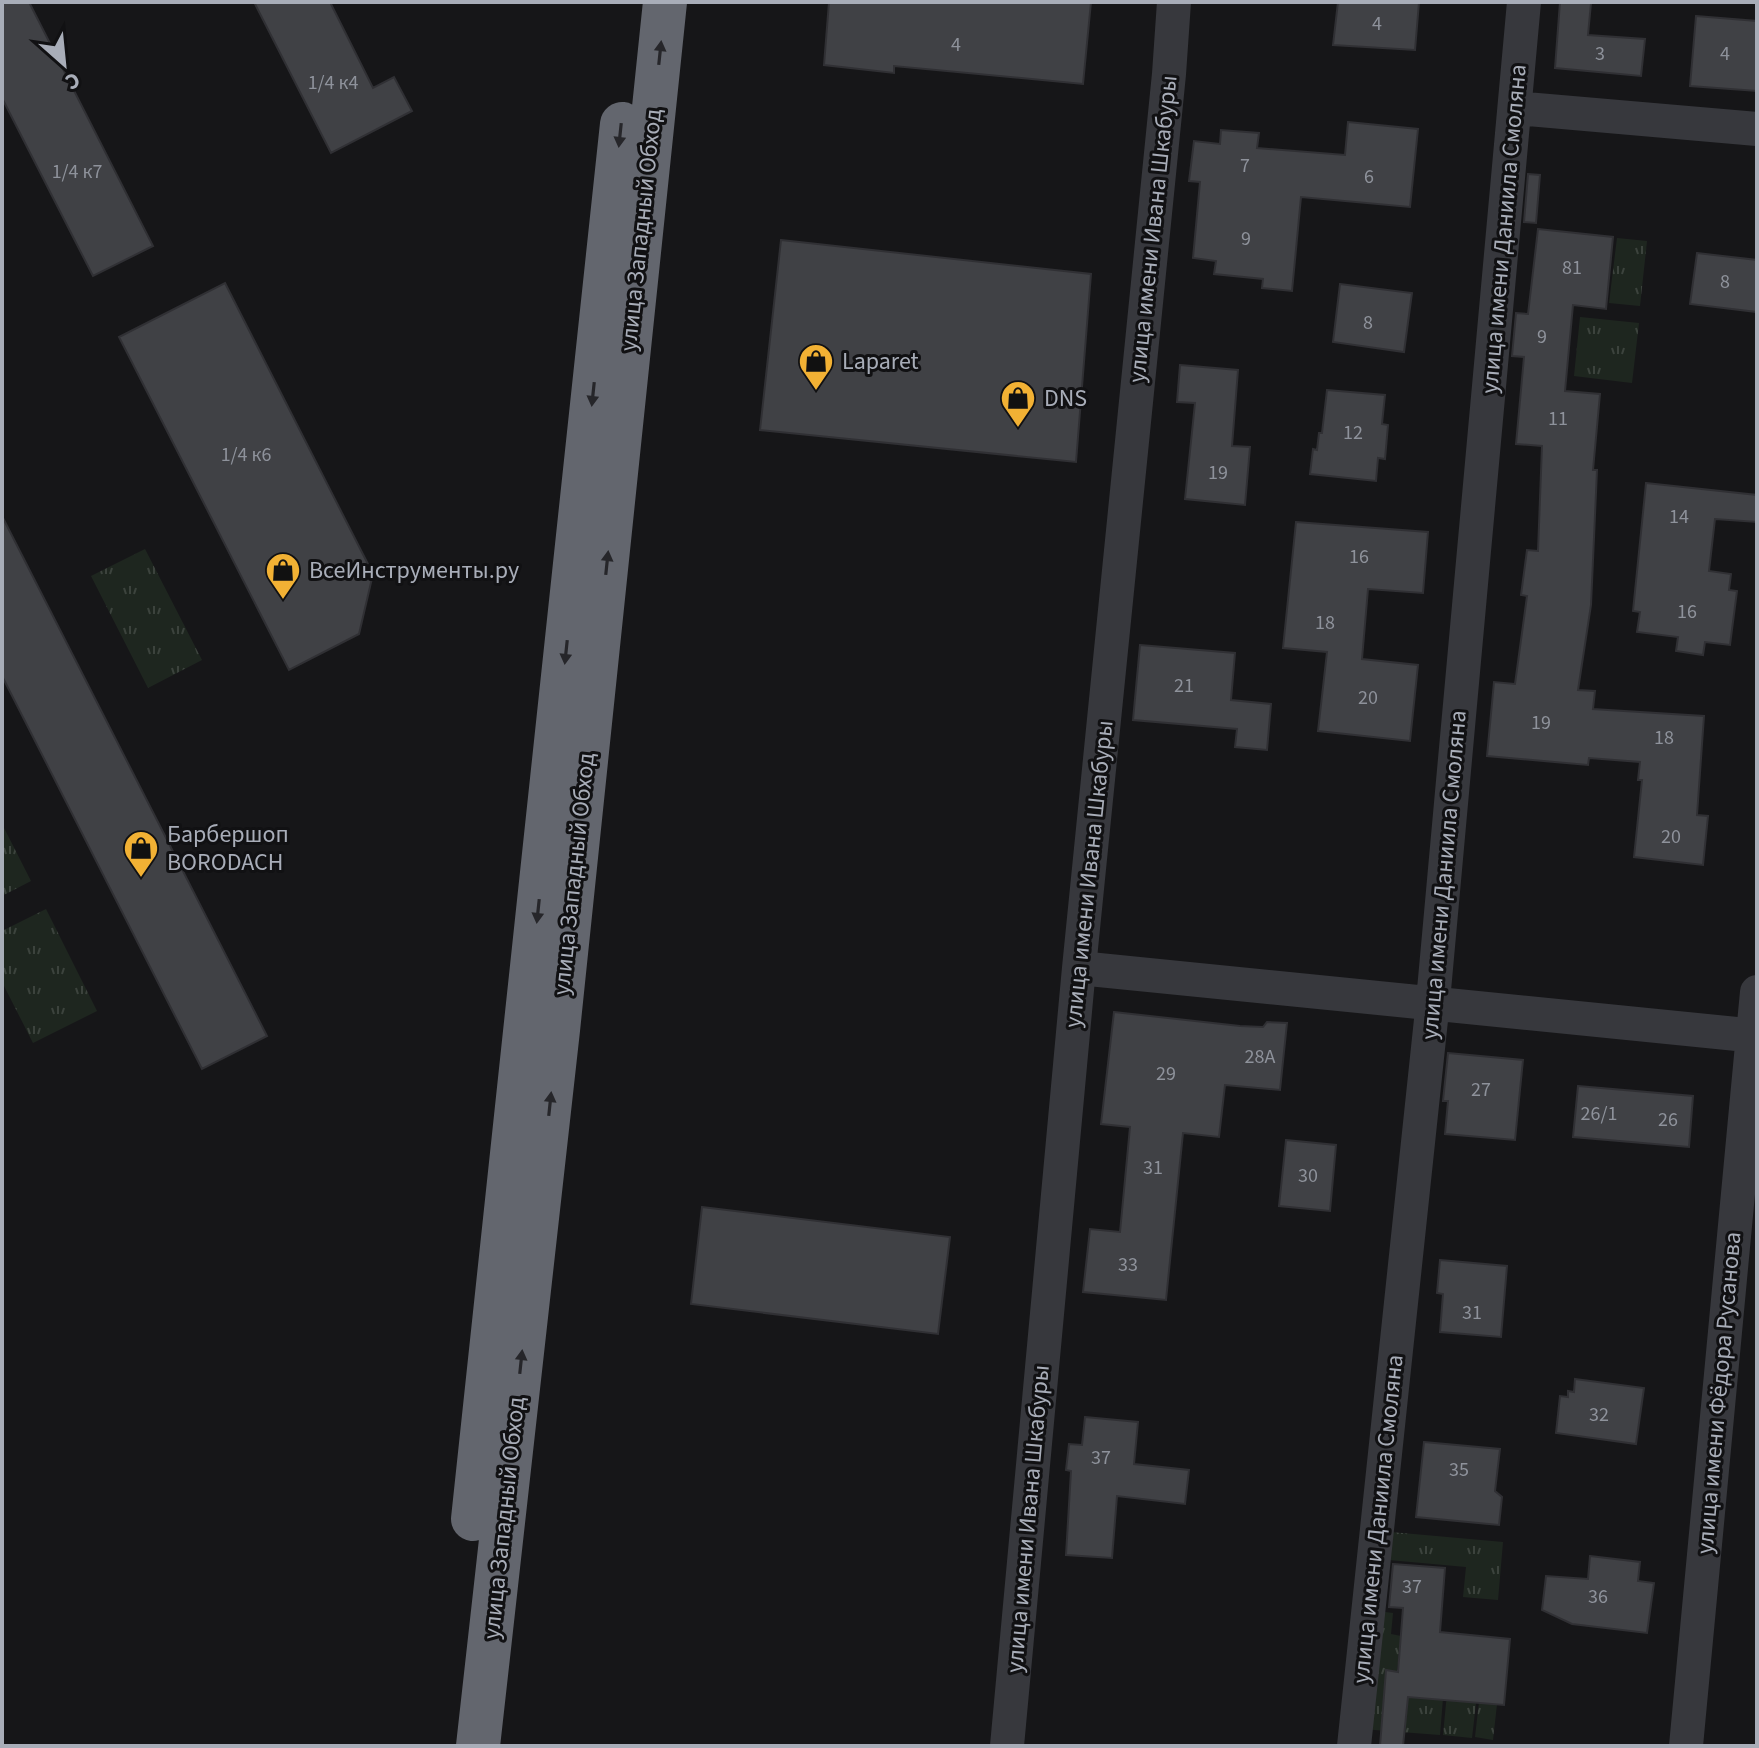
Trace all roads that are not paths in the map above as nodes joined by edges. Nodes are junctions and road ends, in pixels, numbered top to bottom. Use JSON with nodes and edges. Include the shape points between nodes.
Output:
{"nodes":[{"id":1,"x":635,"y":2,"type":"edge"},
{"id":2,"x":665,"y":2,"type":"edge"},
{"id":3,"x":1174,"y":2,"type":"edge"},
{"id":4,"x":1524,"y":2,"type":"edge"},
{"id":5,"x":1515,"y":108,"type":"junction"},
{"id":6,"x":1757,"y":129,"type":"edge"},
{"id":7,"x":1079,"y":968,"type":"junction"},
{"id":8,"x":1757,"y":992,"type":"edge"},
{"id":9,"x":1433,"y":1001,"type":"junction"},
{"id":10,"x":1755,"y":1035,"type":"edge"},
{"id":11,"x":489,"y":1658,"type":"junction"},
{"id":12,"x":449,"y":1746,"type":"edge"},
{"id":13,"x":478,"y":1746,"type":"edge"},
{"id":14,"x":492,"y":1746,"type":"edge"},
{"id":15,"x":1007,"y":1746,"type":"edge"},
{"id":16,"x":1354,"y":1746,"type":"edge"},
{"id":17,"x":1686,"y":1746,"type":"edge"}],
"edges":[{"from":1,"to":12,"type":"highway","name":"улица Западный Обход","one_way":true},
{"from":11,"to":2,"type":"highway","name":"улица Западный Обход","one_way":true},
{"from":3,"to":7,"type":"street","name":"улица имени Ивана Шкабуры"},
{"from":4,"to":5,"type":"street","name":"улица имени Даниила Смоляна"},
{"from":5,"to":6,"type":"street"},
{"from":5,"to":9,"type":"street","name":"улица имени Даниила Смоляна"},
{"from":7,"to":9,"type":"street"},
{"from":7,"to":15,"type":"street","name":"улица имени Ивана Шкабуры"},
{"from":8,"to":10,"type":"street","name":"улица имени Фёдора Русанова"},
{"from":9,"to":10,"type":"street"},
{"from":9,"to":16,"type":"street","name":"улица имени Даниила Смоляна"},
{"from":10,"to":17,"type":"street","name":"улица имени Фёдора Русанова"},
{"from":11,"to":13,"type":"highway","name":"улица Западный Обход"},
{"from":11,"to":14,"type":"street"}]}
